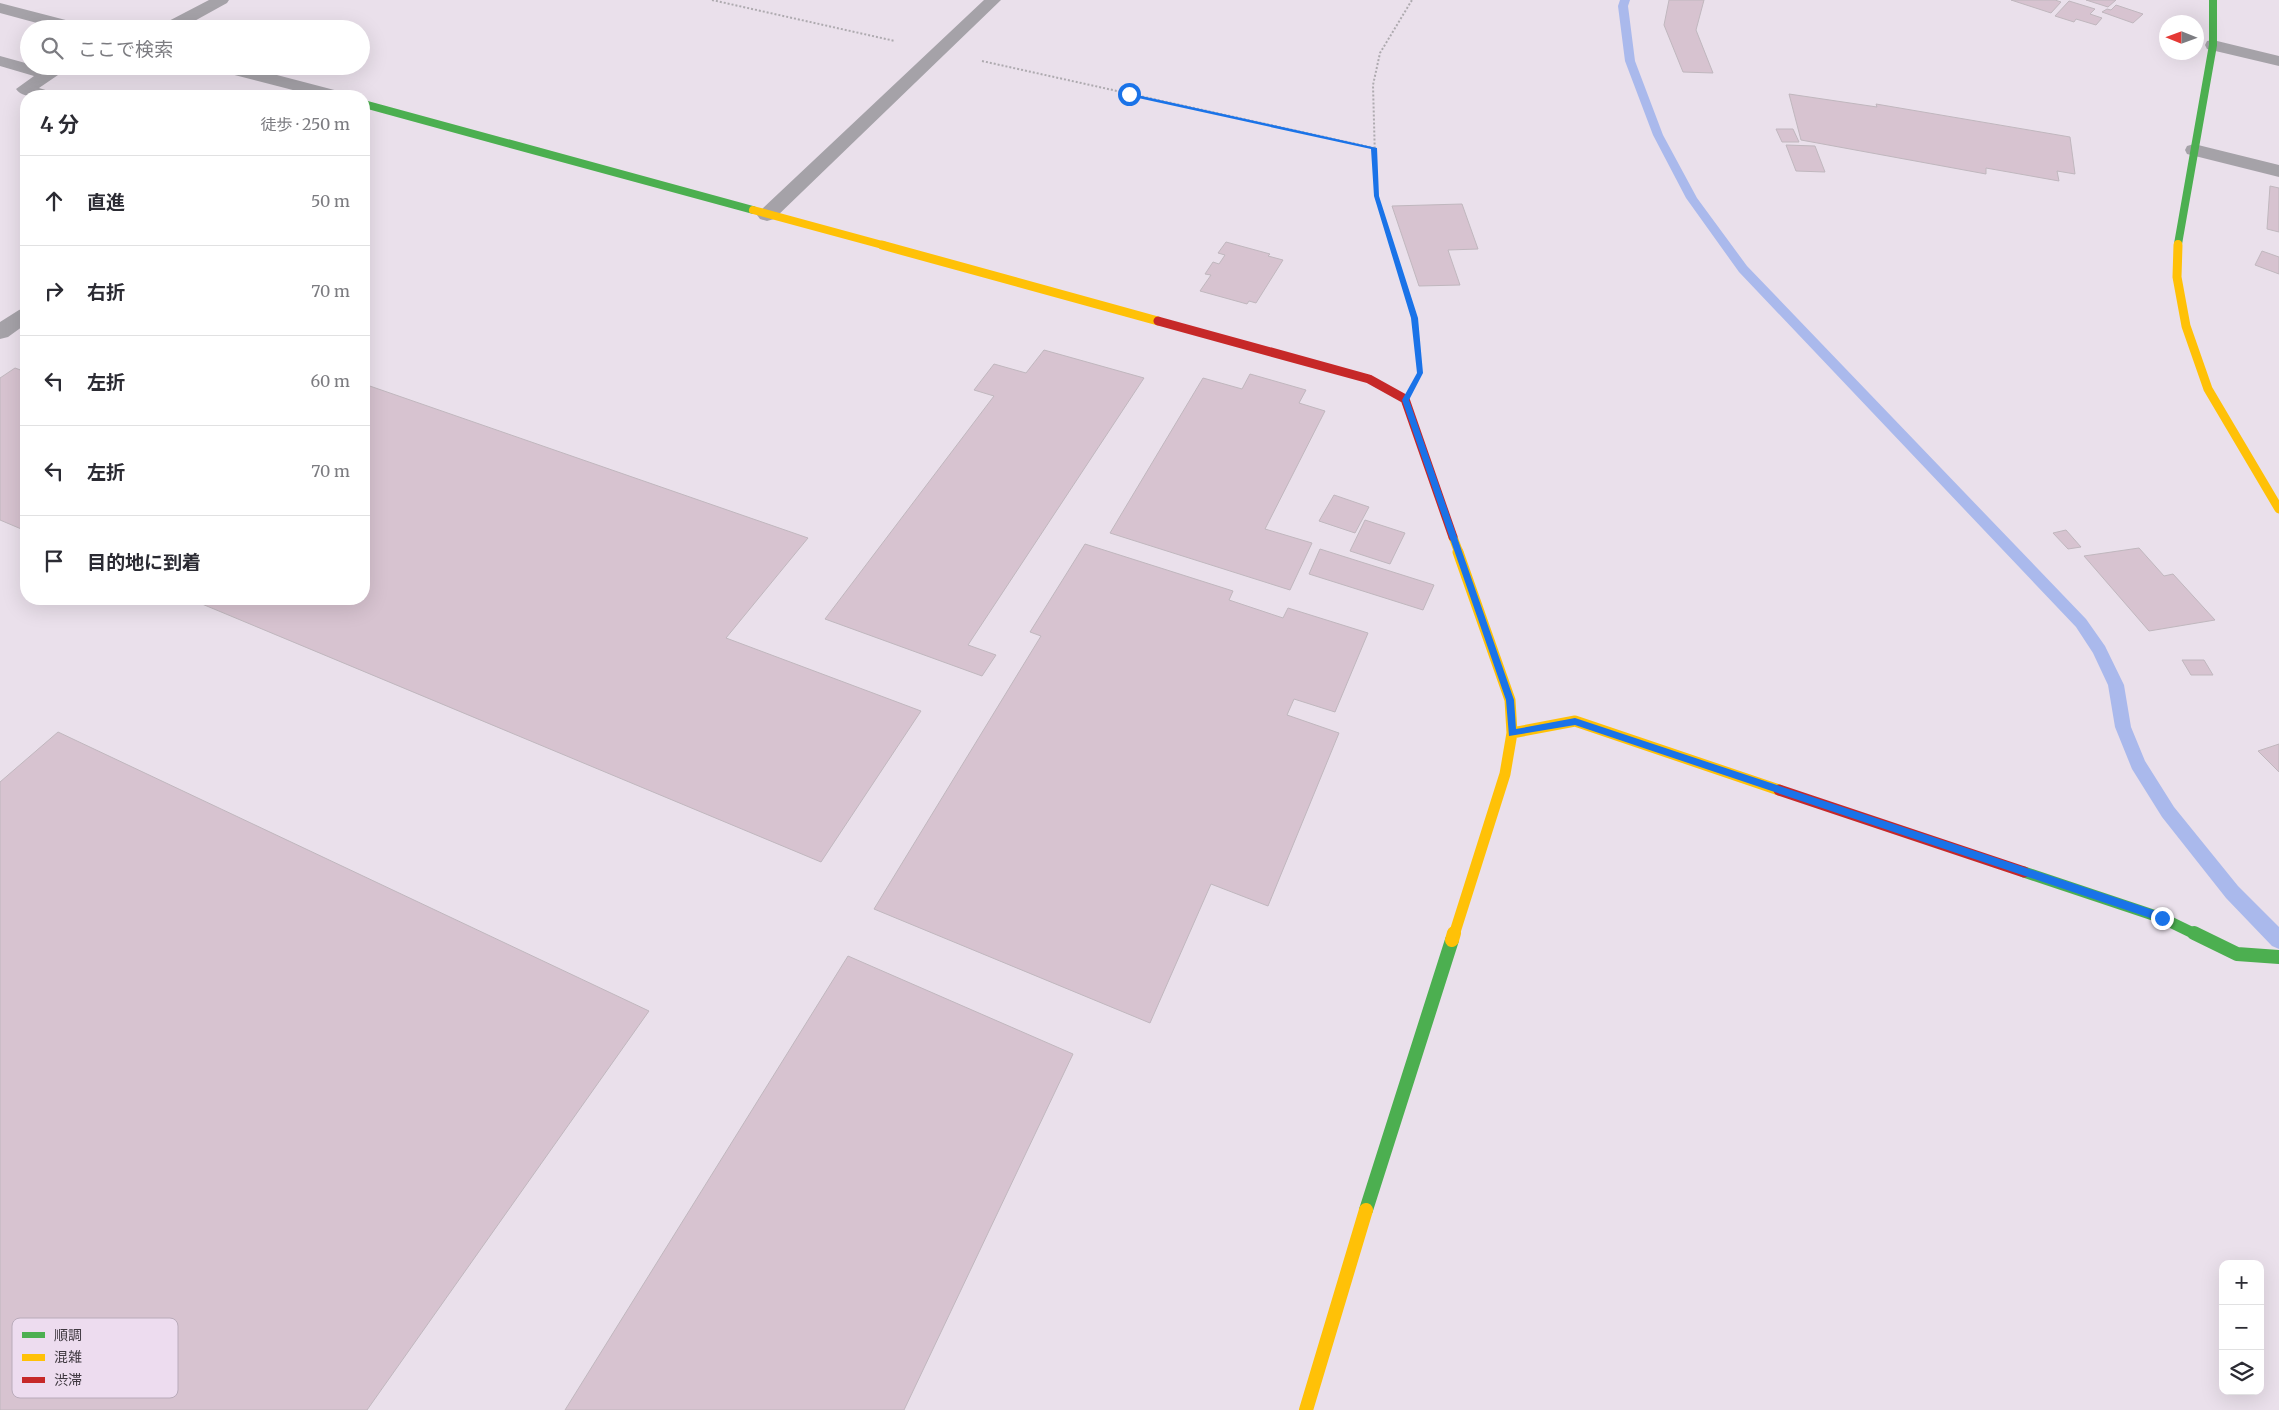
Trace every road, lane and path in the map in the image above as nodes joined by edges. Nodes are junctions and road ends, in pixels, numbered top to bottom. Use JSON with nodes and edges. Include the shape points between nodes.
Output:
{"nodes":[{"id":1,"x":220,"y":0,"type":"edge"},
{"id":2,"x":712,"y":0,"type":"edge"},
{"id":3,"x":993,"y":0,"type":"edge"},
{"id":4,"x":1412,"y":0,"type":"edge"},
{"id":5,"x":2213,"y":0,"type":"edge"},
{"id":6,"x":0,"y":8,"type":"edge"},
{"id":7,"x":45,"y":20,"type":"edge"},
{"id":8,"x":183,"y":20,"type":"edge"},
{"id":9,"x":2213,"y":45,"type":"junction"},
{"id":10,"x":939,"y":51,"type":"junction"},
{"id":11,"x":0,"y":61,"type":"edge"},
{"id":12,"x":2279,"y":61,"type":"edge"},
{"id":13,"x":20,"y":67,"type":"edge"},
{"id":14,"x":49,"y":75,"type":"edge"},
{"id":15,"x":256,"y":75,"type":"edge"},
{"id":16,"x":28,"y":90,"type":"edge"},
{"id":17,"x":313,"y":90,"type":"edge"},
{"id":18,"x":370,"y":106,"type":"edge"},
{"id":19,"x":1374,"y":148,"type":"junction"},
{"id":20,"x":2194,"y":150,"type":"junction"},
{"id":21,"x":2279,"y":171,"type":"edge"},
{"id":22,"x":767,"y":215,"type":"junction"},
{"id":23,"x":20,"y":318,"type":"edge"},
{"id":24,"x":0,"y":332,"type":"edge"},
{"id":25,"x":1405,"y":400,"type":"junction"},
{"id":26,"x":2279,"y":509,"type":"edge"},
{"id":27,"x":1512,"y":733,"type":"junction"},
{"id":28,"x":2279,"y":957,"type":"edge"},
{"id":29,"x":1306,"y":1410,"type":"edge"}],
"edges":[{"from":1,"to":8,"type":"street"},
{"from":2,"to":10,"type":"path"},
{"from":3,"to":10,"type":"street"},
{"from":4,"to":19,"type":"path","via":[[1380,53],[1373,85]]},
{"from":5,"to":9,"type":"street"},
{"from":6,"to":7,"type":"street"},
{"from":9,"to":12,"type":"street"},
{"from":9,"to":20,"type":"street"},
{"from":10,"to":19,"type":"path"},
{"from":10,"to":22,"type":"street"},
{"from":11,"to":13,"type":"street"},
{"from":14,"to":16,"type":"street","via":[[25,89]]},
{"from":15,"to":17,"type":"street"},
{"from":18,"to":22,"type":"street"},
{"from":19,"to":25,"type":"path","via":[[1376,196],[1414,318],[1420,373]]},
{"from":20,"to":21,"type":"street"},
{"from":20,"to":26,"type":"street","via":[[2179,232],[2177,277],[2186,326],[2208,389]]},
{"from":22,"to":25,"type":"street","via":[[1369,379]]},
{"from":23,"to":24,"type":"street"},
{"from":25,"to":27,"type":"street","via":[[1510,700]]},
{"from":27,"to":28,"type":"street","via":[[1575,721],[2162,918],[2237,954]]},
{"from":27,"to":29,"type":"street","via":[[1506,774],[1380,1164]]}]}
